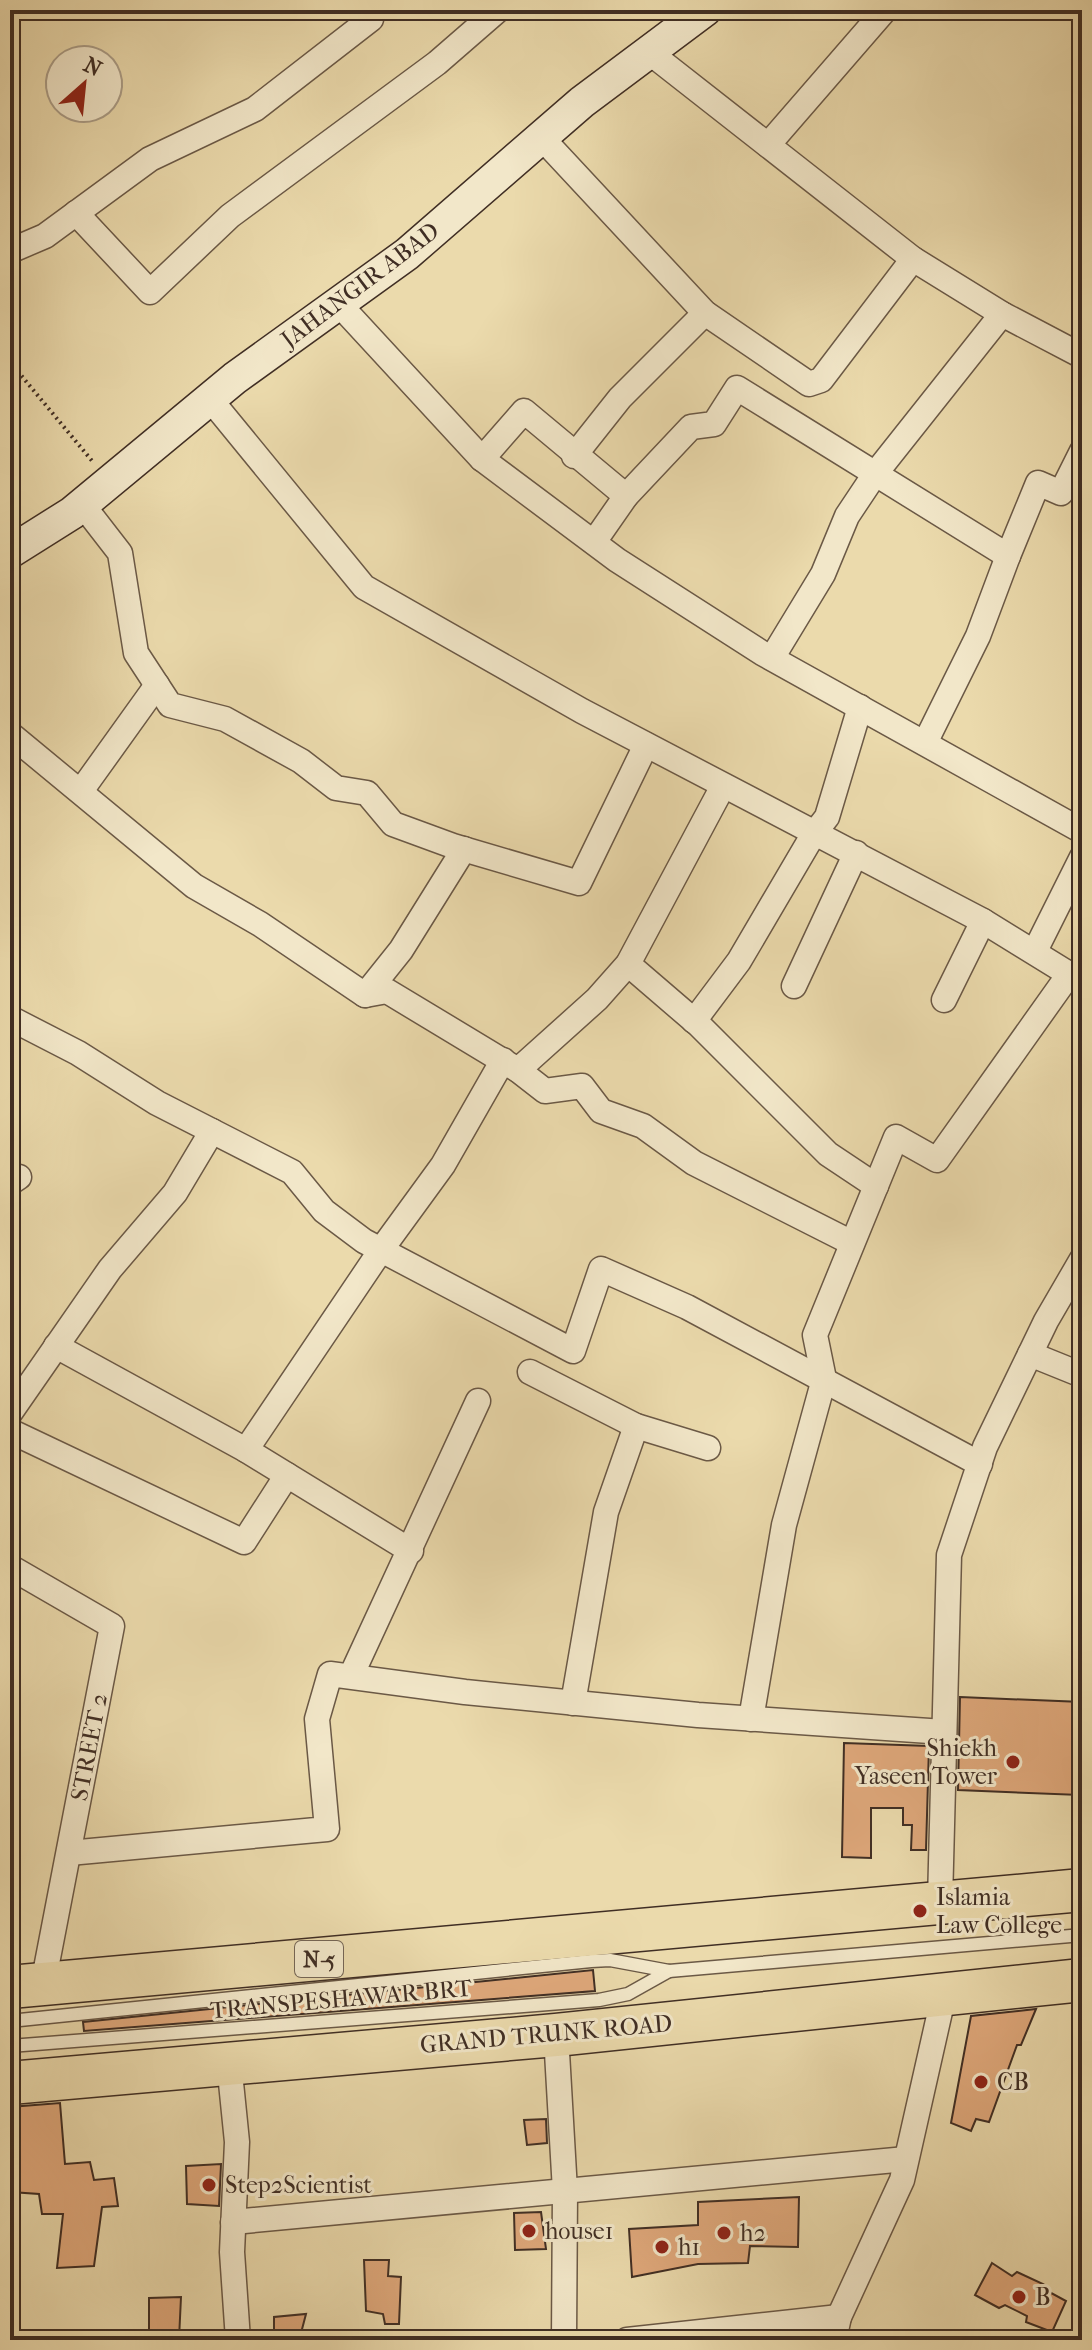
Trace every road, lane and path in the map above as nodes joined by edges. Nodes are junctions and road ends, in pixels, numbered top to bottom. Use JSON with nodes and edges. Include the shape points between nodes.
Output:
{"nodes":[{"id":1,"x":371,"y":10,"type":"edge"},
{"id":2,"x":498,"y":10,"type":"edge"},
{"id":3,"x":705,"y":10,"type":"edge"},
{"id":4,"x":885,"y":10,"type":"edge"},
{"id":5,"x":649,"y":52,"type":"junction"},
{"id":6,"x":541,"y":137,"type":"junction"},
{"id":7,"x":768,"y":145,"type":"junction"},
{"id":8,"x":76,"y":213,"type":"junction"},
{"id":9,"x":10,"y":251,"type":"edge"},
{"id":10,"x":913,"y":259,"type":"junction"},
{"id":11,"x":338,"y":303,"type":"junction"},
{"id":12,"x":705,"y":313,"type":"junction"},
{"id":13,"x":1002,"y":314,"type":"junction"},
{"id":14,"x":1082,"y":356,"type":"edge"},
{"id":15,"x":10,"y":362,"type":"edge"},
{"id":16,"x":210,"y":399,"type":"junction"},
{"id":17,"x":1082,"y":451,"type":"edge"},
{"id":18,"x":574,"y":456,"type":"junction"},
{"id":19,"x":482,"y":459,"type":"junction"},
{"id":20,"x":875,"y":474,"type":"junction"},
{"id":21,"x":109,"y":482,"type":"junction"},
{"id":22,"x":626,"y":496,"type":"junction"},
{"id":23,"x":82,"y":504,"type":"junction"},
{"id":24,"x":594,"y":542,"type":"junction"},
{"id":25,"x":10,"y":552,"type":"edge"},
{"id":26,"x":1008,"y":556,"type":"junction"},
{"id":27,"x":772,"y":658,"type":"junction"},
{"id":28,"x":157,"y":685,"type":"junction"},
{"id":29,"x":860,"y":707,"type":"junction"},
{"id":30,"x":10,"y":734,"type":"edge"},
{"id":31,"x":925,"y":743,"type":"junction"},
{"id":32,"x":646,"y":745,"type":"junction"},
{"id":33,"x":723,"y":786,"type":"junction"},
{"id":34,"x":81,"y":791,"type":"junction"},
{"id":35,"x":1082,"y":831,"type":"edge"},
{"id":36,"x":813,"y":835,"type":"junction"},
{"id":37,"x":464,"y":849,"type":"junction"},
{"id":38,"x":856,"y":853,"type":"junction"},
{"id":39,"x":1082,"y":857,"type":"edge"},
{"id":40,"x":983,"y":921,"type":"junction"},
{"id":41,"x":1035,"y":951,"type":"junction"},
{"id":42,"x":628,"y":964,"type":"junction"},
{"id":43,"x":1076,"y":978,"type":"edge"},
{"id":44,"x":794,"y":986,"type":"dead end"},
{"id":45,"x":365,"y":995,"type":"junction"},
{"id":46,"x":944,"y":1000,"type":"dead end"},
{"id":47,"x":10,"y":1018,"type":"edge"},
{"id":48,"x":694,"y":1021,"type":"junction"},
{"id":49,"x":511,"y":1065,"type":"junction"},
{"id":50,"x":212,"y":1131,"type":"junction"},
{"id":51,"x":876,"y":1186,"type":"junction"},
{"id":52,"x":852,"y":1243,"type":"junction"},
{"id":53,"x":381,"y":1250,"type":"junction"},
{"id":54,"x":1082,"y":1259,"type":"edge"},
{"id":55,"x":56,"y":1346,"type":"junction"},
{"id":56,"x":1030,"y":1354,"type":"junction"},
{"id":57,"x":530,"y":1372,"type":"dead end"},
{"id":58,"x":1082,"y":1375,"type":"edge"},
{"id":59,"x":824,"y":1379,"type":"junction"},
{"id":60,"x":478,"y":1401,"type":"dead end"},
{"id":61,"x":10,"y":1413,"type":"edge"},
{"id":62,"x":636,"y":1426,"type":"junction"},
{"id":63,"x":10,"y":1431,"type":"edge"},
{"id":64,"x":708,"y":1448,"type":"dead end"},
{"id":65,"x":246,"y":1450,"type":"junction"},
{"id":66,"x":980,"y":1464,"type":"junction"},
{"id":67,"x":287,"y":1475,"type":"junction"},
{"id":68,"x":411,"y":1551,"type":"junction"},
{"id":69,"x":10,"y":1567,"type":"edge"},
{"id":70,"x":351,"y":1676,"type":"junction"},
{"id":71,"x":573,"y":1703,"type":"junction"},
{"id":72,"x":751,"y":1719,"type":"junction"},
{"id":73,"x":944,"y":1732,"type":"junction"},
{"id":74,"x":69,"y":1853,"type":"junction"},
{"id":75,"x":1082,"y":1890,"type":"edge"},
{"id":76,"x":940,"y":1902,"type":"junction"},
{"id":77,"x":1082,"y":1935,"type":"edge"},
{"id":78,"x":669,"y":1971,"type":"junction"},
{"id":79,"x":1082,"y":1980,"type":"edge"},
{"id":80,"x":27,"y":1986,"type":"edge"},
{"id":81,"x":944,"y":1994,"type":"junction"},
{"id":82,"x":10,"y":2021,"type":"edge"},
{"id":83,"x":556,"y":2035,"type":"junction"},
{"id":84,"x":10,"y":2046,"type":"edge"},
{"id":85,"x":229,"y":2063,"type":"junction"},
{"id":86,"x":10,"y":2083,"type":"edge"},
{"id":87,"x":906,"y":2159,"type":"junction"},
{"id":88,"x":565,"y":2191,"type":"junction"},
{"id":89,"x":233,"y":2222,"type":"junction"},
{"id":90,"x":836,"y":2328,"type":"edge"},
{"id":91,"x":238,"y":2340,"type":"edge"},
{"id":92,"x":564,"y":2340,"type":"edge"},
{"id":93,"x":627,"y":2340,"type":"edge"}],
"edges":[{"from":1,"to":8,"type":"street","via":[[371,19],[255,109],[150,159]]},
{"from":2,"to":8,"type":"street","via":[[437,63],[230,216],[150,292]]},
{"from":3,"to":5,"type":"street","name":"JAHANGIR ABAD"},
{"from":4,"to":7,"type":"street"},
{"from":5,"to":6,"type":"street","name":"JAHANGIR ABAD"},
{"from":5,"to":7,"type":"street"},
{"from":6,"to":11,"type":"street","name":"JAHANGIR ABAD","via":[[407,254]]},
{"from":6,"to":12,"type":"street"},
{"from":7,"to":10,"type":"street"},
{"from":8,"to":9,"type":"street","via":[[45,236]]},
{"from":10,"to":12,"type":"street","via":[[815,384]]},
{"from":10,"to":13,"type":"street"},
{"from":11,"to":16,"type":"street","name":"JAHANGIR ABAD"},
{"from":11,"to":19,"type":"street"},
{"from":12,"to":18,"type":"street","via":[[620,398]]},
{"from":13,"to":14,"type":"street"},
{"from":13,"to":20,"type":"street"},
{"from":15,"to":21,"type":"path"},
{"from":16,"to":21,"type":"street","name":"JAHANGIR ABAD"},
{"from":16,"to":32,"type":"street","via":[[364,587]]},
{"from":17,"to":26,"type":"street","via":[[1061,493],[1038,483]]},
{"from":18,"to":19,"type":"street","via":[[524,411]]},
{"from":18,"to":22,"type":"street"},
{"from":19,"to":24,"type":"street"},
{"from":20,"to":22,"type":"street","via":[[737,388],[714,424],[691,427]]},
{"from":20,"to":26,"type":"street"},
{"from":20,"to":27,"type":"street"},
{"from":21,"to":23,"type":"street","name":"JAHANGIR ABAD"},
{"from":22,"to":24,"type":"street"},
{"from":23,"to":25,"type":"street","name":"JAHANGIR ABAD"},
{"from":23,"to":28,"type":"street","via":[[120,553],[136,653]]},
{"from":24,"to":27,"type":"street"},
{"from":26,"to":31,"type":"street","via":[[978,636]]},
{"from":27,"to":29,"type":"street"},
{"from":28,"to":34,"type":"street"},
{"from":28,"to":37,"type":"street","via":[[170,705],[225,719],[301,761],[336,788],[367,793],[393,824]]},
{"from":29,"to":31,"type":"street"},
{"from":29,"to":36,"type":"street","via":[[827,817]]},
{"from":30,"to":34,"type":"street"},
{"from":31,"to":35,"type":"street"},
{"from":32,"to":33,"type":"street"},
{"from":32,"to":37,"type":"street","via":[[579,883]]},
{"from":33,"to":36,"type":"street"},
{"from":33,"to":42,"type":"street"},
{"from":34,"to":45,"type":"street","via":[[194,886]]},
{"from":36,"to":38,"type":"street"},
{"from":36,"to":48,"type":"street","via":[[739,961]]},
{"from":37,"to":45,"type":"street","via":[[401,950]]},
{"from":38,"to":40,"type":"street"},
{"from":38,"to":44,"type":"street"},
{"from":39,"to":41,"type":"street"},
{"from":40,"to":41,"type":"street"},
{"from":40,"to":46,"type":"street"},
{"from":41,"to":43,"type":"street"},
{"from":42,"to":48,"type":"street"},
{"from":42,"to":49,"type":"street","via":[[597,999]]},
{"from":43,"to":51,"type":"street","via":[[937,1160],[896,1137]]},
{"from":45,"to":49,"type":"street","via":[[387,991]]},
{"from":47,"to":50,"type":"street"},
{"from":48,"to":51,"type":"street","via":[[828,1154]]},
{"from":49,"to":52,"type":"street","via":[[545,1091],[582,1086],[601,1111],[643,1126],[694,1163]]},
{"from":49,"to":53,"type":"street"},
{"from":50,"to":53,"type":"street","via":[[292,1172],[324,1211]]},
{"from":50,"to":55,"type":"street","via":[[175,1193],[110,1269]]},
{"from":51,"to":52,"type":"street"},
{"from":52,"to":59,"type":"street","via":[[815,1335]]},
{"from":53,"to":59,"type":"street","via":[[573,1351],[601,1269]]},
{"from":53,"to":65,"type":"street"},
{"from":54,"to":56,"type":"street"},
{"from":55,"to":61,"type":"street"},
{"from":55,"to":65,"type":"street"},
{"from":56,"to":58,"type":"street"},
{"from":56,"to":66,"type":"street"},
{"from":57,"to":62,"type":"street"},
{"from":59,"to":66,"type":"street"},
{"from":59,"to":72,"type":"street","via":[[784,1525]]},
{"from":60,"to":68,"type":"street"},
{"from":62,"to":64,"type":"street"},
{"from":62,"to":71,"type":"street","via":[[606,1512]]},
{"from":63,"to":67,"type":"street","via":[[244,1542]]},
{"from":65,"to":67,"type":"street"},
{"from":66,"to":73,"type":"street","via":[[949,1555]]},
{"from":67,"to":68,"type":"street"},
{"from":68,"to":70,"type":"street"},
{"from":69,"to":74,"type":"street","name":"STREET 2","via":[[112,1626]]},
{"from":70,"to":71,"type":"street"},
{"from":70,"to":74,"type":"street","via":[[330,1674],[317,1719],[327,1829]]},
{"from":71,"to":72,"type":"street"},
{"from":72,"to":73,"type":"street"},
{"from":73,"to":76,"type":"street"},
{"from":74,"to":80,"type":"street","name":"STREET 2"},
{"from":75,"to":76,"type":"highway","number":"N-5"},
{"from":76,"to":80,"type":"highway","number":"N-5"},
{"from":77,"to":78,"type":"lane","name":"TRANSPESHAWAR BRT"},
{"from":78,"to":82,"type":"lane","name":"TRANSPESHAWAR BRT","via":[[591,1961]]},
{"from":78,"to":84,"type":"lane","name":"TRANSPESHAWAR BRT","via":[[628,1994],[599,2000]]},
{"from":79,"to":81,"type":"highway","name":"GRAND TRUNK ROAD"},
{"from":81,"to":83,"type":"highway","name":"GRAND TRUNK ROAD"},
{"from":81,"to":87,"type":"street"},
{"from":83,"to":85,"type":"highway","name":"GRAND TRUNK ROAD"},
{"from":83,"to":88,"type":"street"},
{"from":85,"to":86,"type":"highway","name":"GRAND TRUNK ROAD"},
{"from":85,"to":89,"type":"street","via":[[237,2142]]},
{"from":87,"to":88,"type":"street"},
{"from":87,"to":90,"type":"street","via":[[902,2180]]},
{"from":88,"to":89,"type":"street"},
{"from":88,"to":92,"type":"street"},
{"from":89,"to":91,"type":"street"},
{"from":90,"to":93,"type":"street"}]}
